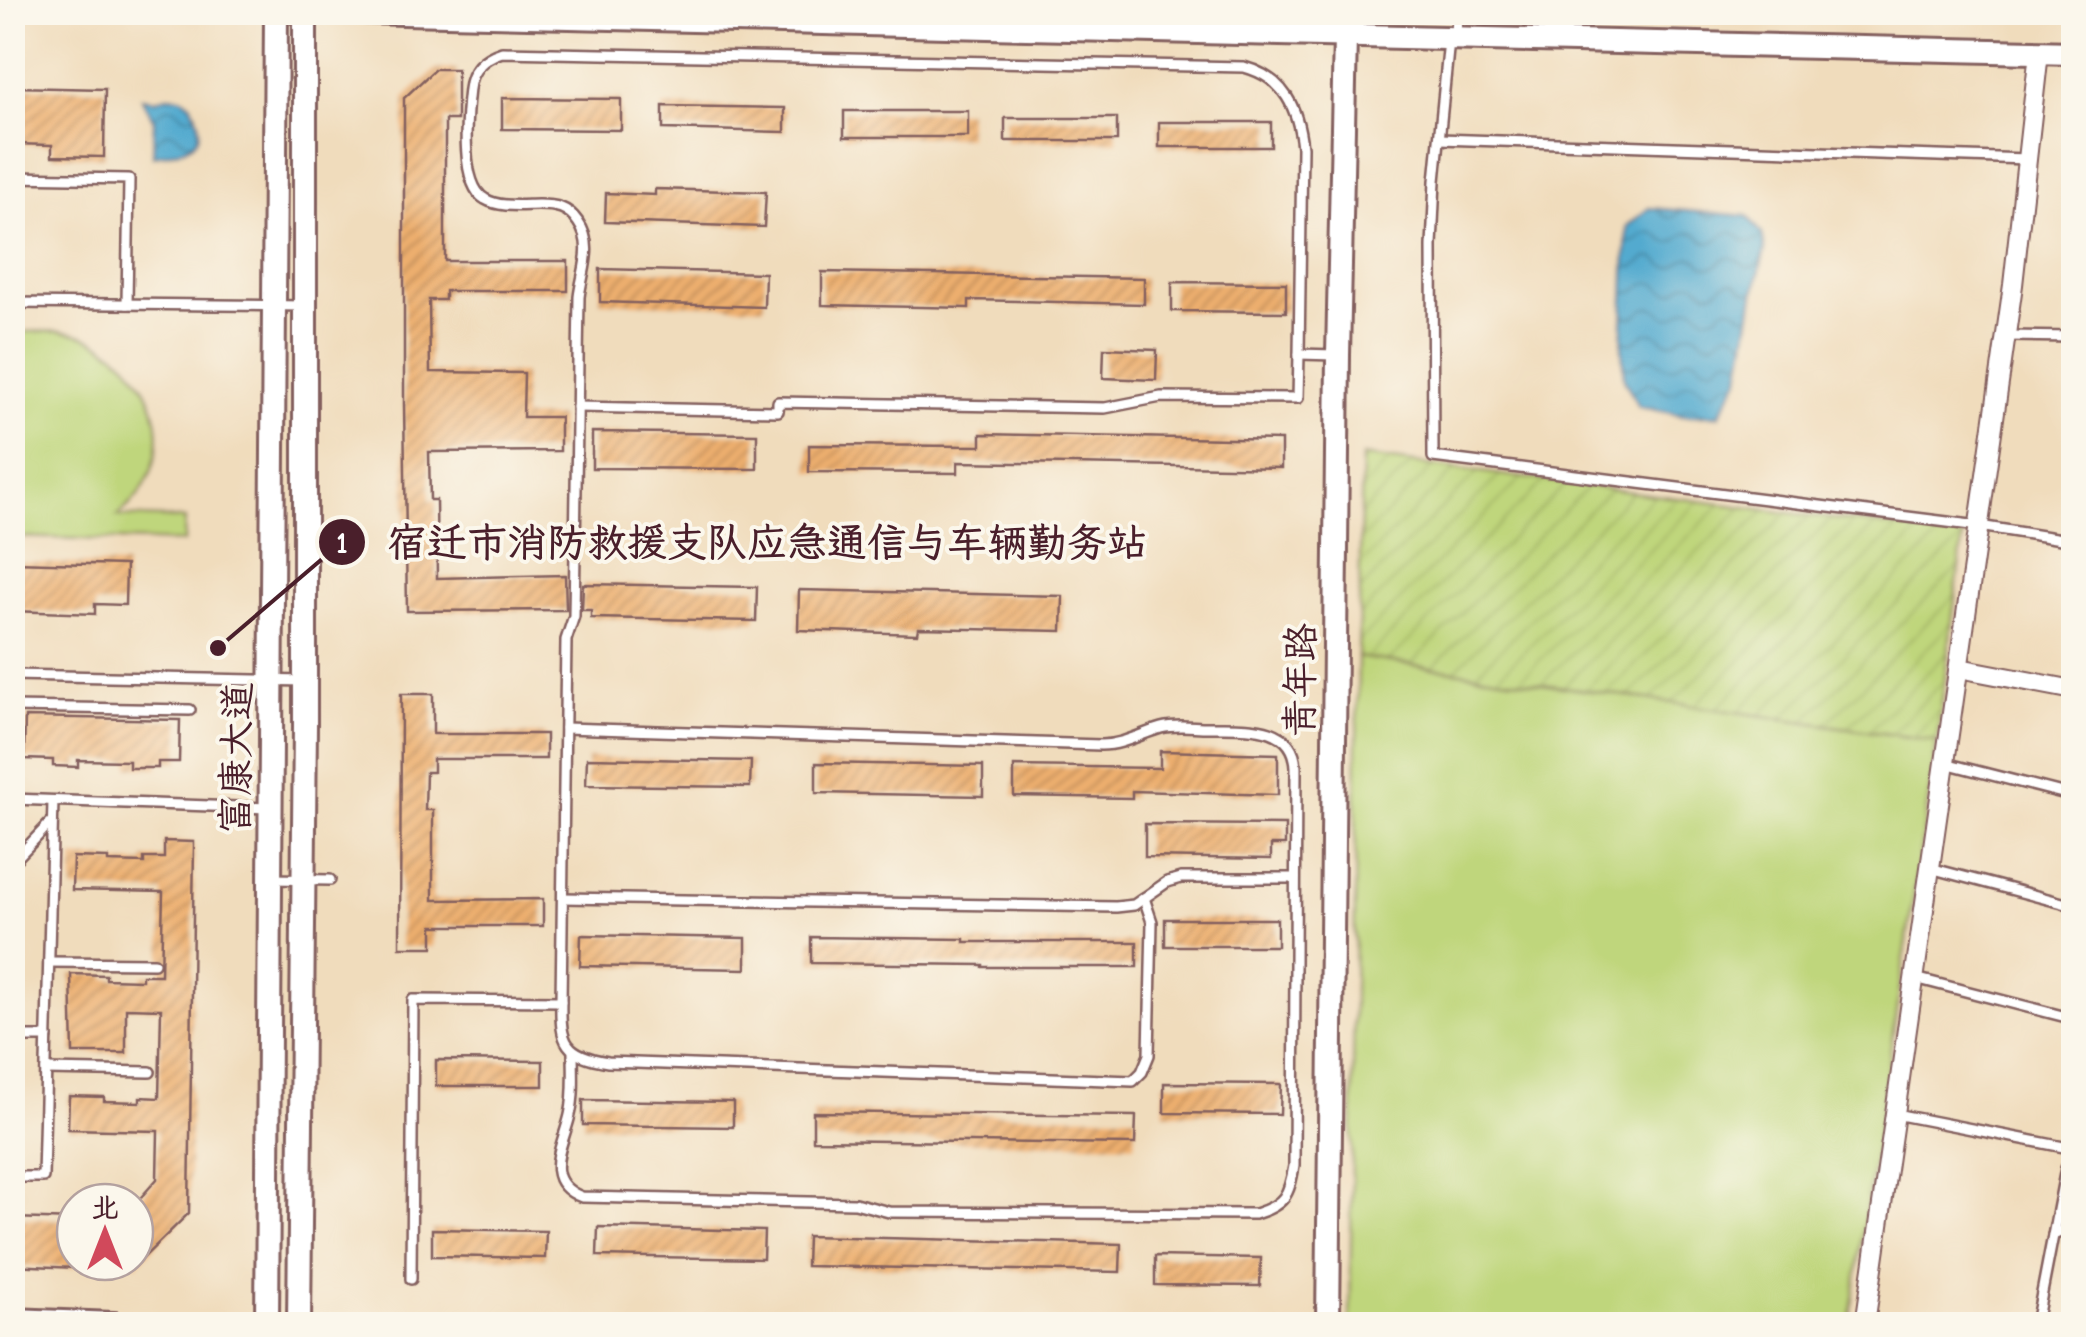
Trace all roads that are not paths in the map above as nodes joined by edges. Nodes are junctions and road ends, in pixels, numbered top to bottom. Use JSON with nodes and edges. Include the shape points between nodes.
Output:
{"nodes":[{"id":1,"x":276,"y":12,"type":"edge"},
{"id":2,"x":305,"y":12,"type":"edge"},
{"id":3,"x":362,"y":12,"type":"edge"},
{"id":4,"x":1457,"y":12,"type":"edge"},
{"id":5,"x":1345,"y":37,"type":"junction"},
{"id":6,"x":1453,"y":40,"type":"junction"},
{"id":7,"x":2039,"y":52,"type":"junction"},
{"id":8,"x":2074,"y":53,"type":"edge"},
{"id":9,"x":1440,"y":138,"type":"junction"},
{"id":10,"x":2027,"y":159,"type":"junction"},
{"id":11,"x":12,"y":177,"type":"edge"},
{"id":12,"x":12,"y":303,"type":"edge"},
{"id":13,"x":126,"y":304,"type":"junction"},
{"id":14,"x":275,"y":306,"type":"junction"},
{"id":15,"x":305,"y":306,"type":"junction"},
{"id":16,"x":2006,"y":336,"type":"junction"},
{"id":17,"x":2074,"y":336,"type":"edge"},
{"id":18,"x":1299,"y":354,"type":"junction"},
{"id":19,"x":1338,"y":355,"type":"junction"},
{"id":20,"x":577,"y":406,"type":"junction"},
{"id":21,"x":1979,"y":526,"type":"junction"},
{"id":22,"x":2074,"y":541,"type":"edge"},
{"id":23,"x":1958,"y":668,"type":"junction"},
{"id":24,"x":12,"y":675,"type":"edge"},
{"id":25,"x":272,"y":681,"type":"junction"},
{"id":26,"x":305,"y":682,"type":"junction"},
{"id":27,"x":2074,"y":690,"type":"edge"},
{"id":28,"x":12,"y":707,"type":"edge"},
{"id":29,"x":190,"y":710,"type":"dead end"},
{"id":30,"x":565,"y":728,"type":"junction"},
{"id":31,"x":1945,"y":763,"type":"junction"},
{"id":32,"x":2074,"y":796,"type":"edge"},
{"id":33,"x":12,"y":800,"type":"edge"},
{"id":34,"x":53,"y":800,"type":"junction"},
{"id":35,"x":270,"y":808,"type":"junction"},
{"id":36,"x":52,"y":820,"type":"junction"},
{"id":37,"x":12,"y":862,"type":"edge"},
{"id":38,"x":1930,"y":868,"type":"junction"},
{"id":39,"x":1295,"y":878,"type":"junction"},
{"id":40,"x":270,"y":879,"type":"junction"},
{"id":41,"x":303,"y":880,"type":"junction"},
{"id":42,"x":330,"y":880,"type":"dead end"},
{"id":43,"x":563,"y":898,"type":"junction"},
{"id":44,"x":1144,"y":898,"type":"junction"},
{"id":45,"x":2074,"y":906,"type":"edge"},
{"id":46,"x":49,"y":962,"type":"junction"},
{"id":47,"x":154,"y":963,"type":"dead end"},
{"id":48,"x":1914,"y":978,"type":"junction"},
{"id":49,"x":562,"y":1002,"type":"junction"},
{"id":50,"x":2074,"y":1019,"type":"edge"},
{"id":51,"x":12,"y":1036,"type":"edge"},
{"id":52,"x":47,"y":1037,"type":"junction"},
{"id":53,"x":574,"y":1051,"type":"junction"},
{"id":54,"x":46,"y":1070,"type":"junction"},
{"id":55,"x":150,"y":1072,"type":"dead end"},
{"id":56,"x":1895,"y":1114,"type":"junction"},
{"id":57,"x":2074,"y":1149,"type":"edge"},
{"id":58,"x":2074,"y":1164,"type":"edge"},
{"id":59,"x":12,"y":1177,"type":"edge"},
{"id":60,"x":2074,"y":1226,"type":"edge"},
{"id":61,"x":2053,"y":1235,"type":"junction"},
{"id":62,"x":412,"y":1278,"type":"dead end"},
{"id":63,"x":12,"y":1320,"type":"edge"},
{"id":64,"x":114,"y":1324,"type":"edge"},
{"id":65,"x":266,"y":1324,"type":"edge"},
{"id":66,"x":299,"y":1324,"type":"edge"},
{"id":67,"x":1328,"y":1324,"type":"edge"},
{"id":68,"x":1866,"y":1324,"type":"edge"},
{"id":69,"x":2036,"y":1324,"type":"edge"}],
"edges":[{"from":1,"to":14,"type":"street","name":"富康大道"},
{"from":2,"to":15,"type":"street","name":"富康大道"},
{"from":3,"to":5,"type":"street"},
{"from":4,"to":6,"type":"lane"},
{"from":5,"to":6,"type":"street"},
{"from":5,"to":19,"type":"street","name":"青年路"},
{"from":6,"to":7,"type":"street"},
{"from":6,"to":9,"type":"lane"},
{"from":7,"to":8,"type":"street"},
{"from":7,"to":10,"type":"street"},
{"from":9,"to":10,"type":"lane"},
{"from":9,"to":21,"type":"lane","via":[[1432,246],[1433,457]]},
{"from":10,"to":16,"type":"street"},
{"from":11,"to":13,"type":"lane","via":[[129,179]]},
{"from":12,"to":13,"type":"lane"},
{"from":13,"to":14,"type":"lane"},
{"from":14,"to":15,"type":"lane"},
{"from":14,"to":25,"type":"street","name":"富康大道"},
{"from":15,"to":26,"type":"street","name":"富康大道"},
{"from":16,"to":17,"type":"lane"},
{"from":16,"to":21,"type":"street"},
{"from":18,"to":19,"type":"lane"},
{"from":18,"to":20,"type":"lane","via":[[1298,398],[1162,397],[1105,408]]},
{"from":18,"to":20,"type":"lane","via":[[1299,123],[1280,89],[1252,70],[502,52],[479,64],[471,78],[469,178],[483,199],[498,204],[570,211],[585,234]]},
{"from":19,"to":67,"type":"street","name":"青年路"},
{"from":20,"to":30,"type":"lane"},
{"from":21,"to":22,"type":"lane"},
{"from":21,"to":23,"type":"street"},
{"from":23,"to":27,"type":"street"},
{"from":23,"to":31,"type":"street"},
{"from":24,"to":25,"type":"lane"},
{"from":25,"to":26,"type":"lane"},
{"from":25,"to":35,"type":"street","name":"富康大道"},
{"from":26,"to":41,"type":"street","name":"富康大道"},
{"from":28,"to":29,"type":"lane"},
{"from":30,"to":39,"type":"lane","via":[[1101,745],[1176,726],[1263,728],[1296,754]]},
{"from":30,"to":43,"type":"lane"},
{"from":31,"to":32,"type":"lane"},
{"from":31,"to":38,"type":"street"},
{"from":33,"to":34,"type":"lane"},
{"from":34,"to":35,"type":"lane"},
{"from":34,"to":36,"type":"lane"},
{"from":35,"to":40,"type":"street","name":"富康大道"},
{"from":36,"to":37,"type":"lane"},
{"from":36,"to":46,"type":"lane"},
{"from":38,"to":45,"type":"lane"},
{"from":38,"to":48,"type":"street"},
{"from":39,"to":44,"type":"lane","via":[[1180,878]]},
{"from":39,"to":53,"type":"lane","via":[[1294,1166],[1284,1200],[1255,1214],[889,1212],[855,1203],[582,1197],[562,1183],[557,1160],[571,1113]]},
{"from":40,"to":41,"type":"lane"},
{"from":40,"to":65,"type":"street","name":"富康大道"},
{"from":41,"to":42,"type":"lane"},
{"from":41,"to":66,"type":"street","name":"富康大道"},
{"from":43,"to":44,"type":"lane","via":[[1116,907]]},
{"from":43,"to":49,"type":"lane"},
{"from":44,"to":53,"type":"lane","via":[[1152,922],[1149,1054],[1133,1081],[608,1062]]},
{"from":46,"to":47,"type":"lane"},
{"from":46,"to":52,"type":"lane"},
{"from":48,"to":50,"type":"lane"},
{"from":48,"to":56,"type":"street"},
{"from":49,"to":53,"type":"lane","via":[[561,1028]]},
{"from":49,"to":62,"type":"lane","via":[[413,1000]]},
{"from":51,"to":52,"type":"lane"},
{"from":52,"to":54,"type":"lane"},
{"from":54,"to":55,"type":"lane"},
{"from":54,"to":59,"type":"lane","via":[[43,1177]]},
{"from":56,"to":57,"type":"lane"},
{"from":56,"to":68,"type":"street"},
{"from":58,"to":61,"type":"lane","via":[[2066,1168]]},
{"from":60,"to":61,"type":"lane"},
{"from":61,"to":69,"type":"lane"},
{"from":63,"to":64,"type":"street"}]}
